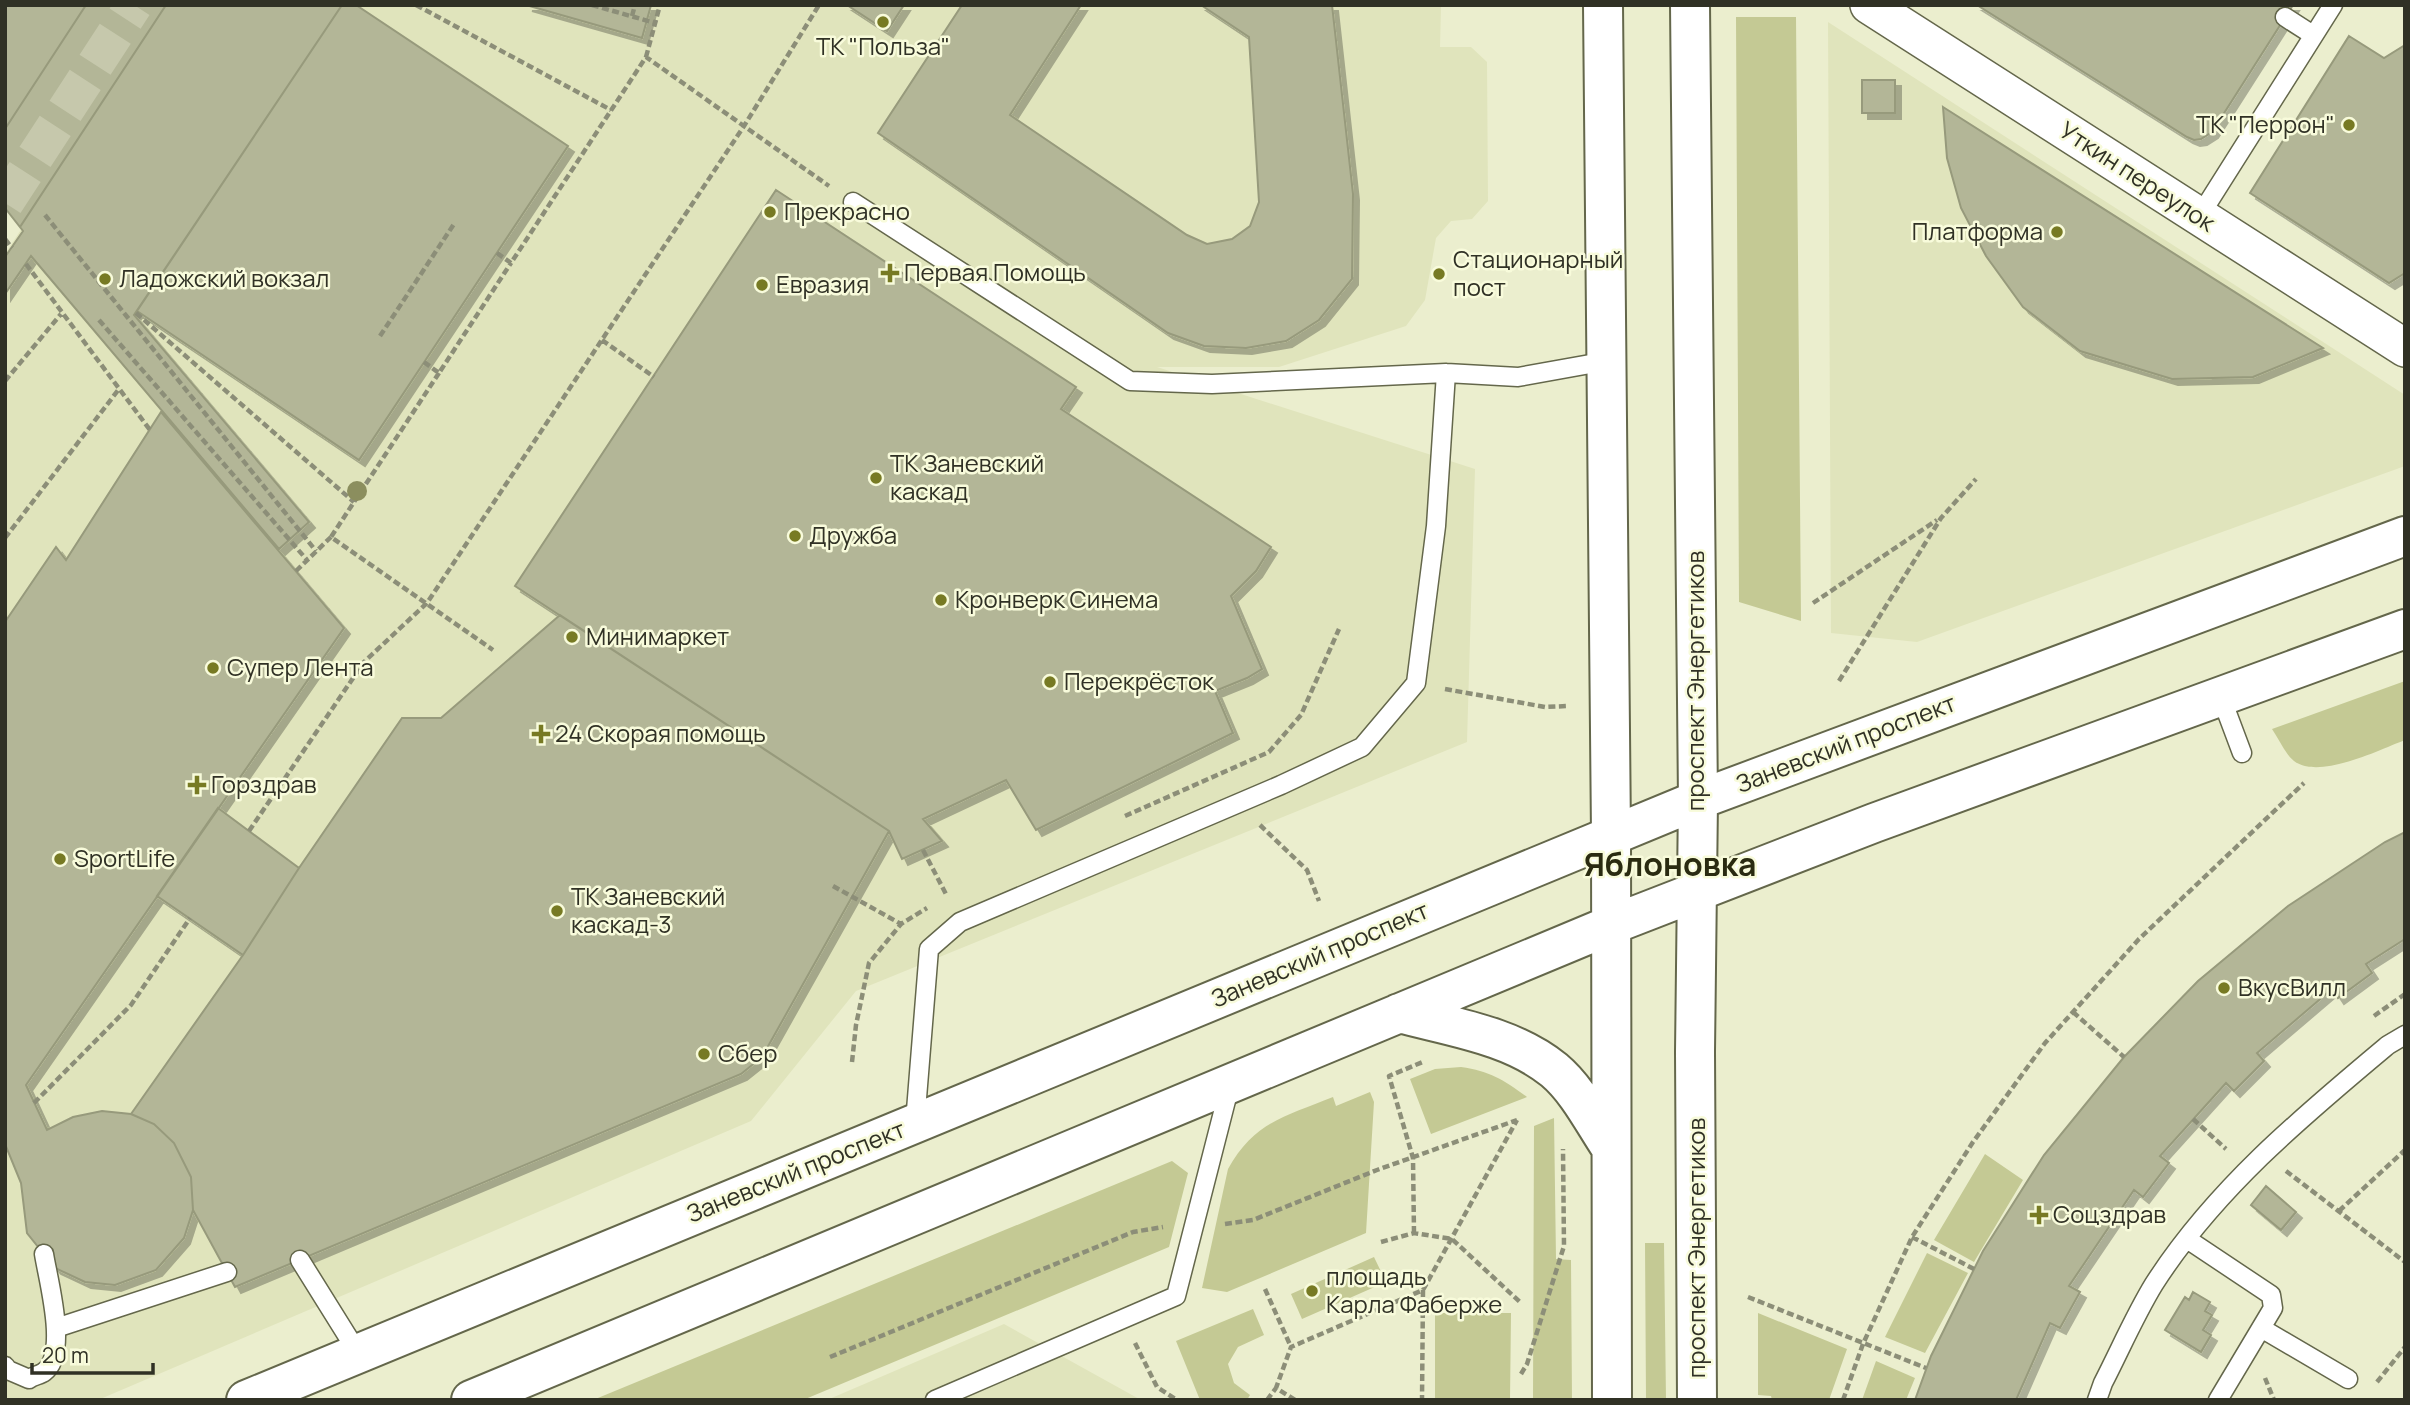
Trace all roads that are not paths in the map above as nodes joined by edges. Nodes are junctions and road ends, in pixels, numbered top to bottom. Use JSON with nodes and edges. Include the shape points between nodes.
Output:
{"nodes":[{"id":1,"x":1603,"y":5,"type":"edge"},
{"id":2,"x":1690,"y":5,"type":"edge"},
{"id":3,"x":1869,"y":5,"type":"edge"},
{"id":4,"x":2326,"y":8,"type":"edge"},
{"id":5,"x":2285,"y":17,"type":"dead end"},
{"id":6,"x":2313,"y":35,"type":"junction"},
{"id":7,"x":853,"y":202,"type":"road end"},
{"id":8,"x":2199,"y":216,"type":"junction"},
{"id":9,"x":2405,"y":348,"type":"edge"},
{"id":10,"x":1607,"y":361,"type":"junction"},
{"id":11,"x":1446,"y":373,"type":"junction"},
{"id":12,"x":2405,"y":536,"type":"edge"},
{"id":13,"x":2405,"y":629,"type":"edge"},
{"id":14,"x":2221,"y":697,"type":"junction"},
{"id":15,"x":2242,"y":753,"type":"dead end"},
{"id":16,"x":1698,"y":800,"type":"junction"},
{"id":17,"x":1611,"y":835,"type":"junction"},
{"id":18,"x":1697,"y":891,"type":"junction"},
{"id":19,"x":1611,"y":925,"type":"junction"},
{"id":20,"x":1399,"y":1013,"type":"junction"},
{"id":21,"x":2405,"y":1035,"type":"edge"},
{"id":22,"x":1230,"y":1084,"type":"junction"},
{"id":23,"x":915,"y":1123,"type":"junction"},
{"id":24,"x":1611,"y":1148,"type":"junction"},
{"id":25,"x":2187,"y":1239,"type":"junction"},
{"id":26,"x":44,"y":1254,"type":"dead end"},
{"id":27,"x":300,"y":1260,"type":"dead end"},
{"id":28,"x":227,"y":1272,"type":"dead end"},
{"id":29,"x":56,"y":1328,"type":"junction"},
{"id":30,"x":2261,"y":1328,"type":"junction"},
{"id":31,"x":358,"y":1353,"type":"junction"},
{"id":32,"x":5,"y":1366,"type":"edge"},
{"id":33,"x":2348,"y":1378,"type":"dead end"},
{"id":34,"x":246,"y":1400,"type":"edge"},
{"id":35,"x":471,"y":1400,"type":"edge"},
{"id":36,"x":935,"y":1400,"type":"edge"},
{"id":37,"x":1612,"y":1400,"type":"edge"},
{"id":38,"x":1698,"y":1400,"type":"edge"},
{"id":39,"x":2096,"y":1400,"type":"edge"},
{"id":40,"x":2218,"y":1400,"type":"edge"}],
"edges":[{"from":1,"to":10,"type":"main road"},
{"from":2,"to":16,"type":"main road","name":"проспект Энергетиков"},
{"from":3,"to":8,"type":"street","name":"Уткин переулок"},
{"from":4,"to":6,"type":"lane"},
{"from":5,"to":6,"type":"lane"},
{"from":6,"to":8,"type":"lane"},
{"from":7,"to":11,"type":"lane","via":[[1130,381],[1212,384]]},
{"from":8,"to":9,"type":"street","name":"Уткин переулок"},
{"from":10,"to":11,"type":"lane","via":[[1518,377]]},
{"from":10,"to":17,"type":"main road"},
{"from":11,"to":23,"type":"lane","via":[[1436,527],[1416,683],[1362,747],[960,922],[929,949]]},
{"from":12,"to":16,"type":"main road","name":"Заневский проспект"},
{"from":13,"to":14,"type":"main road"},
{"from":14,"to":15,"type":"lane"},
{"from":14,"to":18,"type":"main road"},
{"from":16,"to":17,"type":"main road","name":"Заневский проспект"},
{"from":16,"to":18,"type":"main road","name":"проспект Энергетиков"},
{"from":17,"to":19,"type":"main road"},
{"from":17,"to":23,"type":"main road","name":"Заневский проспект"},
{"from":18,"to":19,"type":"main road"},
{"from":18,"to":38,"type":"main road","name":"проспект Энергетиков"},
{"from":19,"to":20,"type":"main road"},
{"from":19,"to":24,"type":"main road"},
{"from":20,"to":22,"type":"main road"},
{"from":20,"to":24,"type":"main road","via":[[1499,1039],[1530,1054],[1556,1071]]},
{"from":21,"to":25,"type":"lane","via":[[2294,1124]]},
{"from":22,"to":35,"type":"main road"},
{"from":22,"to":36,"type":"lane","via":[[1176,1296]]},
{"from":23,"to":31,"type":"main road","name":"Заневский проспект"},
{"from":24,"to":37,"type":"main road"},
{"from":25,"to":30,"type":"lane","via":[[2271,1295],[2273,1308]]},
{"from":25,"to":39,"type":"lane","via":[[2154,1285]]},
{"from":26,"to":29,"type":"lane"},
{"from":27,"to":31,"type":"lane"},
{"from":28,"to":29,"type":"lane"},
{"from":29,"to":32,"type":"lane","via":[[54,1355],[46,1371],[29,1379]]},
{"from":30,"to":33,"type":"lane"},
{"from":30,"to":40,"type":"lane"},
{"from":31,"to":34,"type":"main road","name":"Заневский проспект"}]}
